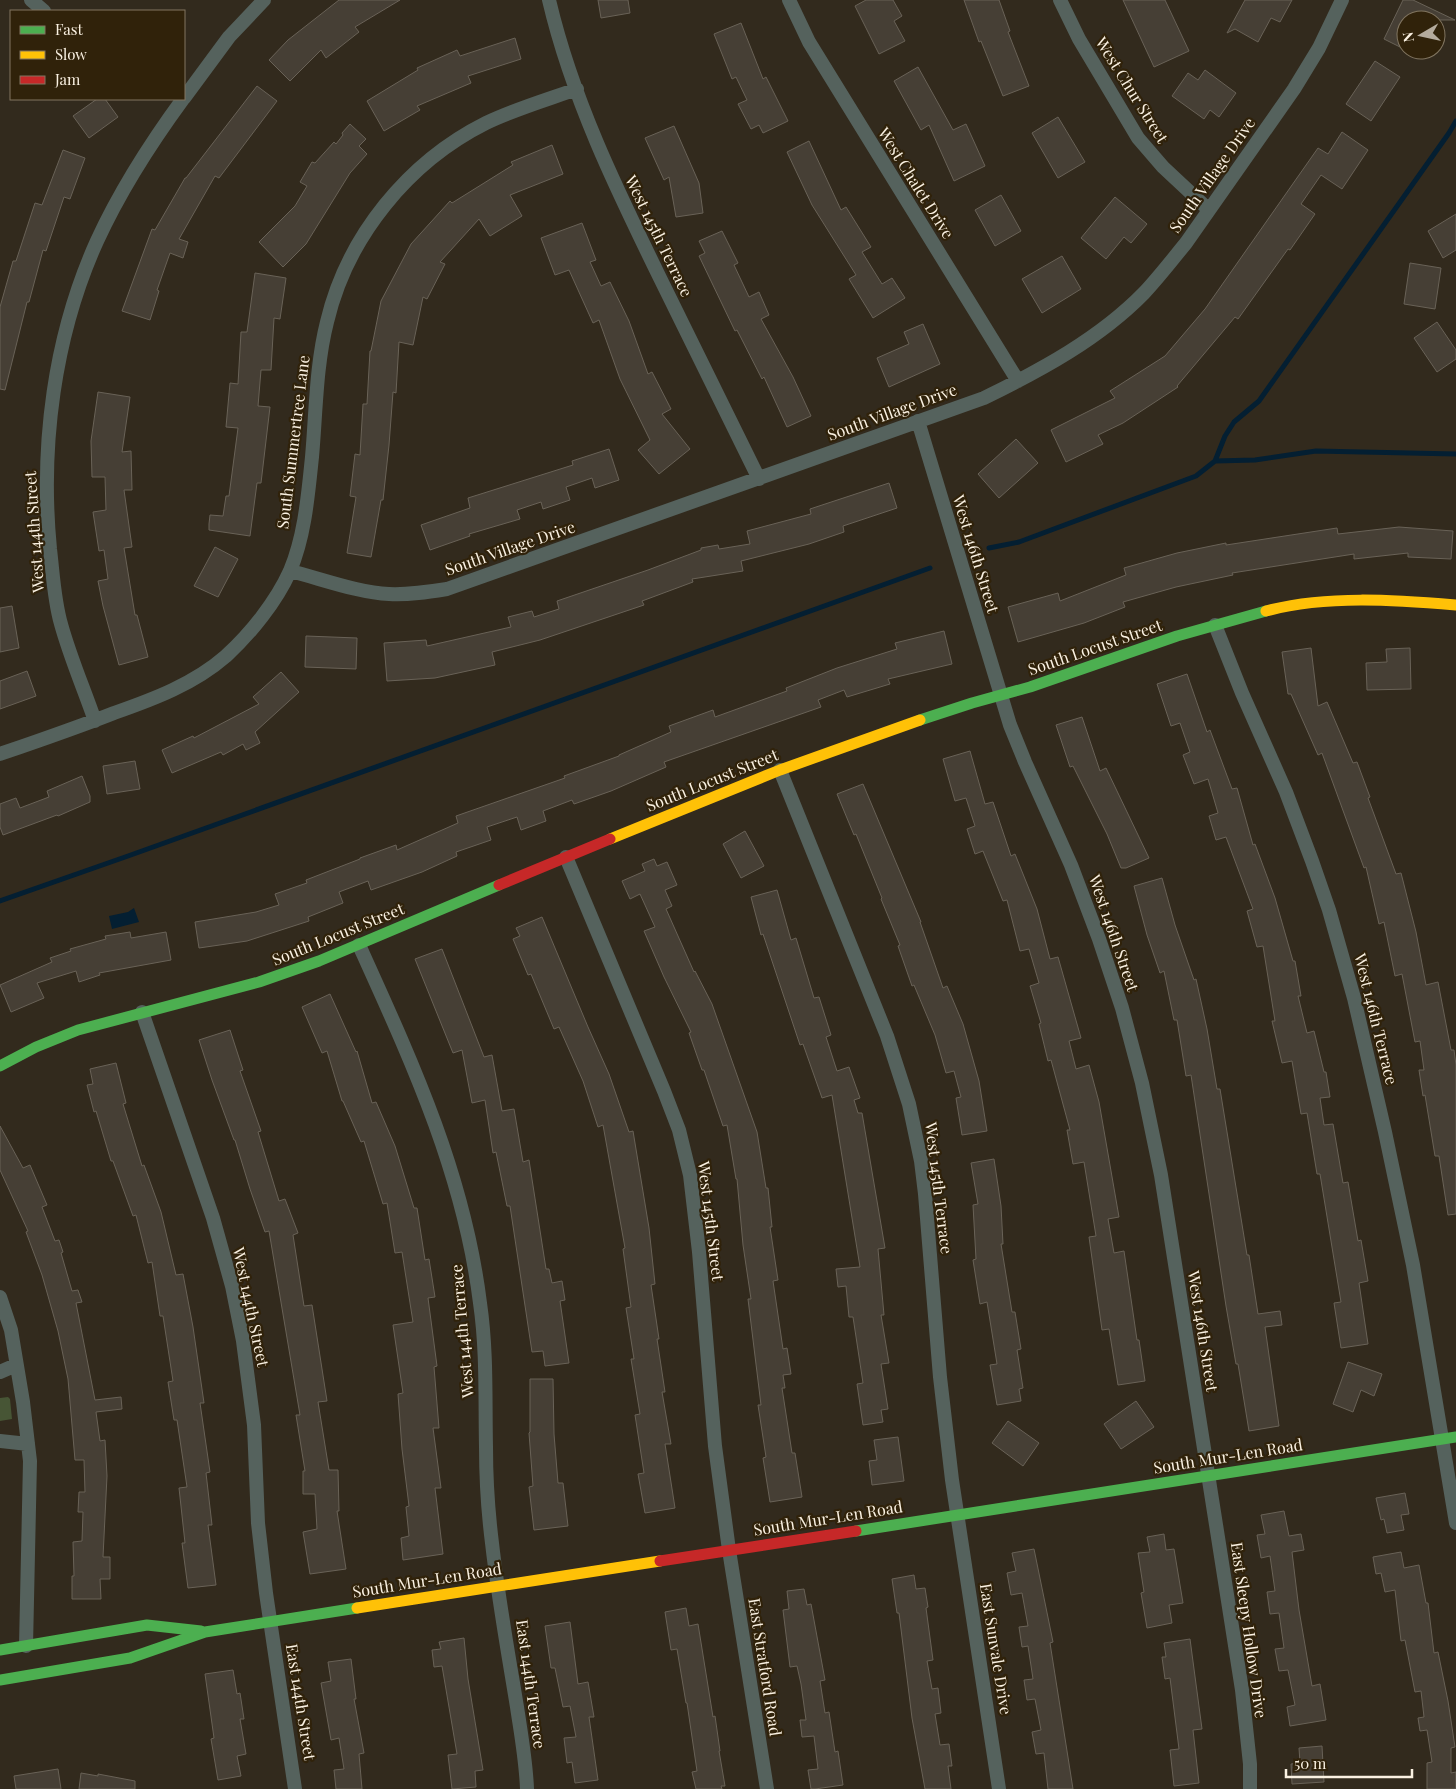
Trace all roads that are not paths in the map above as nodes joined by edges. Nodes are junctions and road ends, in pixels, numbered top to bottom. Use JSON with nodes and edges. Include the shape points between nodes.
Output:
{"nodes":[{"id":1,"x":31,"y":0,"type":"edge"},
{"id":2,"x":264,"y":0,"type":"edge"},
{"id":3,"x":549,"y":0,"type":"edge"},
{"id":4,"x":789,"y":0,"type":"edge"},
{"id":5,"x":1060,"y":0,"type":"edge"},
{"id":6,"x":1342,"y":0,"type":"edge"},
{"id":7,"x":43,"y":10,"type":"edge"},
{"id":8,"x":577,"y":88,"type":"junction"},
{"id":9,"x":185,"y":92,"type":"edge"},
{"id":10,"x":179,"y":100,"type":"edge"},
{"id":11,"x":1209,"y":210,"type":"junction"},
{"id":12,"x":1018,"y":381,"type":"junction"},
{"id":13,"x":918,"y":421,"type":"junction"},
{"id":14,"x":759,"y":479,"type":"junction"},
{"id":15,"x":290,"y":570,"type":"junction"},
{"id":16,"x":1456,"y":606,"type":"edge"},
{"id":17,"x":1215,"y":625,"type":"junction"},
{"id":18,"x":1000,"y":695,"type":"junction"},
{"id":19,"x":95,"y":720,"type":"junction"},
{"id":20,"x":0,"y":754,"type":"edge"},
{"id":21,"x":780,"y":770,"type":"junction"},
{"id":22,"x":566,"y":857,"type":"junction"},
{"id":23,"x":359,"y":945,"type":"junction"},
{"id":24,"x":142,"y":1012,"type":"junction"},
{"id":25,"x":0,"y":1066,"type":"edge"},
{"id":26,"x":0,"y":1297,"type":"edge"},
{"id":27,"x":16,"y":1365,"type":"junction"},
{"id":28,"x":0,"y":1372,"type":"edge"},
{"id":29,"x":1449,"y":1438,"type":"edge"},
{"id":30,"x":0,"y":1441,"type":"edge"},
{"id":31,"x":28,"y":1444,"type":"junction"},
{"id":32,"x":1208,"y":1476,"type":"junction"},
{"id":33,"x":958,"y":1515,"type":"junction"},
{"id":34,"x":1456,"y":1523,"type":"edge"},
{"id":35,"x":729,"y":1550,"type":"junction"},
{"id":36,"x":498,"y":1585,"type":"junction"},
{"id":37,"x":271,"y":1621,"type":"junction"},
{"id":38,"x":205,"y":1632,"type":"junction"},
{"id":39,"x":26,"y":1646,"type":"junction"},
{"id":40,"x":0,"y":1650,"type":"edge"},
{"id":41,"x":0,"y":1680,"type":"edge"},
{"id":42,"x":295,"y":1789,"type":"edge"},
{"id":43,"x":527,"y":1789,"type":"edge"},
{"id":44,"x":767,"y":1789,"type":"edge"},
{"id":45,"x":999,"y":1789,"type":"edge"},
{"id":46,"x":1250,"y":1789,"type":"edge"}],
"edges":[{"from":1,"to":7,"type":"street"},
{"from":2,"to":9,"type":"street","name":"West 144th Street","via":[[228,37]]},
{"from":3,"to":8,"type":"street","name":"West 145th Terrace"},
{"from":4,"to":12,"type":"street","name":"West Chalet Drive","via":[[809,42]]},
{"from":5,"to":11,"type":"street","name":"West Chur Street","via":[[1079,39],[1138,138],[1162,167]]},
{"from":6,"to":11,"type":"street","name":"South Village Drive","via":[[1299,81]]},
{"from":8,"to":14,"type":"street","name":"West 145th Terrace","via":[[617,191]]},
{"from":8,"to":15,"type":"street","name":"South Summertree Lane","via":[[486,123],[431,158],[406,180],[354,251],[327,322],[305,517]]},
{"from":10,"to":19,"type":"street","name":"West 144th Street","via":[[126,185],[97,242],[77,294],[60,355],[51,408],[48,523],[56,604]]},
{"from":11,"to":12,"type":"street","name":"South Village Drive","via":[[1167,267],[1121,314],[1068,354]]},
{"from":12,"to":13,"type":"street","name":"South Village Drive","via":[[984,398]]},
{"from":13,"to":14,"type":"street","name":"South Village Drive"},
{"from":13,"to":18,"type":"street","name":"West 146th Street"},
{"from":14,"to":15,"type":"street","name":"South Village Drive","via":[[448,589],[418,594],[371,592]]},
{"from":15,"to":19,"type":"street","name":"South Summertree Lane","via":[[254,626],[226,656],[197,677],[161,696]]},
{"from":16,"to":17,"type":"main road","name":"South Locust Street","via":[[1409,601],[1306,604]]},
{"from":17,"to":18,"type":"main road","name":"South Locust Street"},
{"from":17,"to":29,"type":"street","name":"West 146th Terrace","via":[[1286,792],[1329,910],[1354,998],[1385,1132]]},
{"from":18,"to":21,"type":"main road","name":"South Locust Street","via":[[870,736]]},
{"from":18,"to":32,"type":"street","name":"West 146th Street","via":[[1024,762],[1071,864],[1099,939],[1142,1084],[1161,1175]]},
{"from":19,"to":20,"type":"street","name":"South Summertree Lane"},
{"from":21,"to":22,"type":"main road","name":"South Locust Street"},
{"from":21,"to":33,"type":"street","name":"West 145th Terrace","via":[[887,1036],[909,1104],[925,1194],[940,1377]]},
{"from":22,"to":23,"type":"main road","name":"South Locust Street"},
{"from":22,"to":35,"type":"street","name":"West 145th Street","via":[[664,1091],[679,1130],[690,1175]]},
{"from":23,"to":24,"type":"main road","name":"South Locust Street","via":[[259,982]]},
{"from":23,"to":36,"type":"street","name":"West 144th Terrace","via":[[433,1117],[461,1201],[472,1252],[485,1355],[488,1503]]},
{"from":24,"to":25,"type":"main road","name":"South Locust Street","via":[[78,1030]]},
{"from":24,"to":37,"type":"street","name":"West 144th Street","via":[[213,1218],[232,1286],[254,1425],[258,1523]]},
{"from":26,"to":27,"type":"street"},
{"from":27,"to":28,"type":"street"},
{"from":27,"to":31,"type":"street"},
{"from":29,"to":32,"type":"main road","name":"South Mur-Len Road"},
{"from":29,"to":34,"type":"street","name":"West 146th Terrace"},
{"from":30,"to":31,"type":"street"},
{"from":31,"to":39,"type":"street","via":[[30,1508]]},
{"from":32,"to":33,"type":"main road","name":"South Mur-Len Road"},
{"from":32,"to":46,"type":"street","name":"East Sleepy Hollow Drive","via":[[1242,1690]]},
{"from":33,"to":35,"type":"main road","name":"South Mur-Len Road"},
{"from":33,"to":45,"type":"street","name":"East Sunvale Drive"},
{"from":35,"to":36,"type":"main road","name":"South Mur-Len Road"},
{"from":35,"to":44,"type":"street","name":"East Stratford Road"},
{"from":36,"to":37,"type":"main road","name":"South Mur-Len Road"},
{"from":36,"to":43,"type":"street","name":"East 144th Terrace"},
{"from":37,"to":38,"type":"main road","name":"South Mur-Len Road"},
{"from":37,"to":42,"type":"street","name":"East 144th Street"},
{"from":38,"to":39,"type":"main road","name":"South Mur-Len Road","via":[[147,1625]]},
{"from":38,"to":41,"type":"main road","name":"South Mur-Len Road","via":[[130,1658]]},
{"from":39,"to":40,"type":"main road","name":"South Mur-Len Road"}]}
